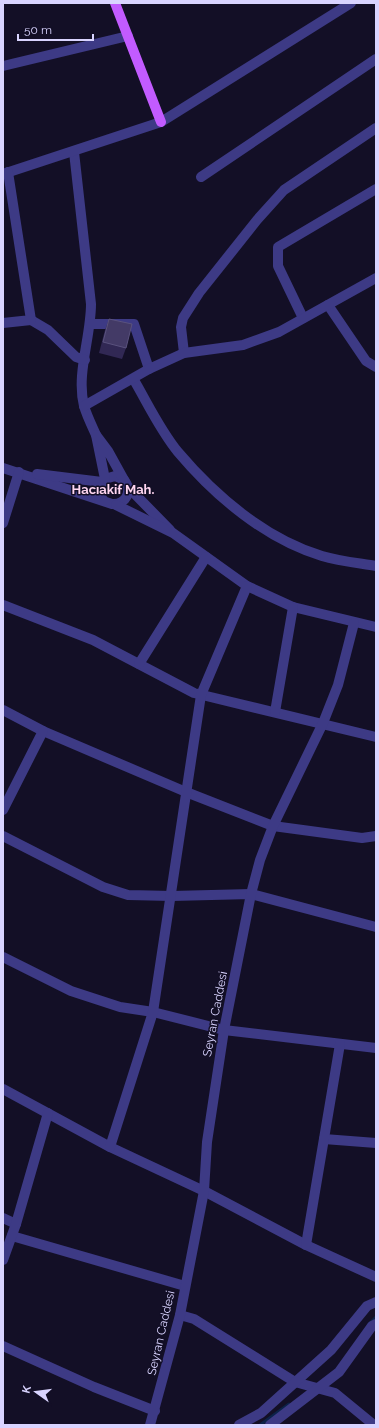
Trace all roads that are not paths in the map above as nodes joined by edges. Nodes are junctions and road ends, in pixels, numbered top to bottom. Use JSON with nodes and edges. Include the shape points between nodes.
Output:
{"nodes":[{"id":1,"x":115,"y":3,"type":"edge"},
{"id":2,"x":351,"y":3,"type":"edge"},
{"id":3,"x":128,"y":36,"type":"junction"},
{"id":4,"x":376,"y":59,"type":"edge"},
{"id":5,"x":3,"y":66,"type":"edge"},
{"id":6,"x":161,"y":122,"type":"junction"},
{"id":7,"x":376,"y":128,"type":"edge"},
{"id":8,"x":74,"y":152,"type":"junction"},
{"id":9,"x":6,"y":173,"type":"edge"},
{"id":10,"x":201,"y":177,"type":"dead end"},
{"id":11,"x":376,"y":189,"type":"edge"},
{"id":12,"x":376,"y":278,"type":"edge"},
{"id":13,"x":328,"y":305,"type":"junction"},
{"id":14,"x":303,"y":318,"type":"junction"},
{"id":15,"x":31,"y":320,"type":"junction"},
{"id":16,"x":3,"y":323,"type":"edge"},
{"id":17,"x":91,"y":324,"type":"junction"},
{"id":18,"x":184,"y":353,"type":"junction"},
{"id":19,"x":85,"y":360,"type":"junction"},
{"id":20,"x":376,"y":368,"type":"edge"},
{"id":21,"x":149,"y":369,"type":"junction"},
{"id":22,"x":134,"y":380,"type":"junction"},
{"id":23,"x":84,"y":406,"type":"junction"},
{"id":24,"x":96,"y":435,"type":"junction"},
{"id":25,"x":3,"y":468,"type":"edge"},
{"id":26,"x":19,"y":472,"type":"junction"},
{"id":27,"x":104,"y":481,"type":"junction"},
{"id":28,"x":126,"y":483,"type":"junction"},
{"id":29,"x":104,"y":501,"type":"junction"},
{"id":30,"x":116,"y":505,"type":"junction"},
{"id":31,"x":3,"y":523,"type":"edge"},
{"id":32,"x":173,"y":533,"type":"junction"},
{"id":33,"x":206,"y":557,"type":"junction"},
{"id":34,"x":376,"y":566,"type":"edge"},
{"id":35,"x":247,"y":586,"type":"junction"},
{"id":36,"x":3,"y":605,"type":"edge"},
{"id":37,"x":293,"y":607,"type":"junction"},
{"id":38,"x":354,"y":623,"type":"junction"},
{"id":39,"x":376,"y":627,"type":"edge"},
{"id":40,"x":139,"y":664,"type":"junction"},
{"id":41,"x":201,"y":694,"type":"junction"},
{"id":42,"x":3,"y":710,"type":"edge"},
{"id":43,"x":275,"y":712,"type":"junction"},
{"id":44,"x":323,"y":723,"type":"junction"},
{"id":45,"x":43,"y":731,"type":"junction"},
{"id":46,"x":376,"y":737,"type":"edge"},
{"id":47,"x":186,"y":792,"type":"junction"},
{"id":48,"x":3,"y":810,"type":"edge"},
{"id":49,"x":273,"y":826,"type":"junction"},
{"id":50,"x":3,"y":836,"type":"edge"},
{"id":51,"x":376,"y":836,"type":"edge"},
{"id":52,"x":250,"y":894,"type":"junction"},
{"id":53,"x":172,"y":896,"type":"junction"},
{"id":54,"x":376,"y":927,"type":"edge"},
{"id":55,"x":3,"y":957,"type":"edge"},
{"id":56,"x":153,"y":1012,"type":"junction"},
{"id":57,"x":224,"y":1030,"type":"junction"},
{"id":58,"x":340,"y":1044,"type":"junction"},
{"id":59,"x":376,"y":1048,"type":"edge"},
{"id":60,"x":3,"y":1089,"type":"edge"},
{"id":61,"x":48,"y":1113,"type":"junction"},
{"id":62,"x":324,"y":1139,"type":"junction"},
{"id":63,"x":376,"y":1143,"type":"edge"},
{"id":64,"x":110,"y":1147,"type":"junction"},
{"id":65,"x":204,"y":1191,"type":"junction"},
{"id":66,"x":3,"y":1218,"type":"edge"},
{"id":67,"x":16,"y":1224,"type":"junction"},
{"id":68,"x":12,"y":1236,"type":"junction"},
{"id":69,"x":306,"y":1245,"type":"junction"},
{"id":70,"x":3,"y":1260,"type":"edge"},
{"id":71,"x":376,"y":1277,"type":"edge"},
{"id":72,"x":185,"y":1286,"type":"junction"},
{"id":73,"x":376,"y":1302,"type":"edge"},
{"id":74,"x":180,"y":1315,"type":"junction"},
{"id":75,"x":376,"y":1324,"type":"edge"},
{"id":76,"x":3,"y":1346,"type":"edge"},
{"id":77,"x":295,"y":1382,"type":"junction"},
{"id":78,"x":319,"y":1388,"type":"junction"},
{"id":79,"x":155,"y":1411,"type":"junction"},
{"id":80,"x":150,"y":1425,"type":"edge"},
{"id":81,"x":239,"y":1425,"type":"edge"},
{"id":82,"x":270,"y":1425,"type":"edge"},
{"id":83,"x":374,"y":1425,"type":"edge"}],
"edges":[{"from":1,"to":3,"type":"main road"},
{"from":2,"to":6,"type":"street"},
{"from":3,"to":5,"type":"street"},
{"from":3,"to":6,"type":"main road"},
{"from":4,"to":10,"type":"street"},
{"from":6,"to":8,"type":"street"},
{"from":7,"to":18,"type":"street","via":[[284,190],[257,220],[199,293],[183,318],[181,328]]},
{"from":8,"to":9,"type":"street"},
{"from":8,"to":17,"type":"street"},
{"from":9,"to":15,"type":"street"},
{"from":11,"to":14,"type":"street","via":[[278,247],[278,266]]},
{"from":12,"to":13,"type":"street"},
{"from":13,"to":14,"type":"street"},
{"from":13,"to":20,"type":"street","via":[[366,361]]},
{"from":14,"to":18,"type":"street","via":[[261,340]]},
{"from":15,"to":16,"type":"street"},
{"from":15,"to":19,"type":"street","via":[[48,330],[73,355]]},
{"from":17,"to":19,"type":"street"},
{"from":17,"to":21,"type":"street","via":[[134,324]]},
{"from":18,"to":21,"type":"street"},
{"from":19,"to":23,"type":"street"},
{"from":21,"to":22,"type":"street"},
{"from":22,"to":23,"type":"street"},
{"from":22,"to":34,"type":"street","via":[[178,452],[216,492],[257,524],[288,542],[323,556]]},
{"from":23,"to":24,"type":"street"},
{"from":24,"to":27,"type":"street"},
{"from":24,"to":28,"type":"street"},
{"from":25,"to":26,"type":"street"},
{"from":26,"to":27,"type":"street"},
{"from":26,"to":29,"type":"street"},
{"from":26,"to":31,"type":"street"},
{"from":27,"to":28,"type":"street","via":[[115,476]]},
{"from":27,"to":29,"type":"street","via":[[100,492]]},
{"from":28,"to":30,"type":"street","via":[[126,498]]},
{"from":28,"to":32,"type":"street"},
{"from":29,"to":30,"type":"street"},
{"from":30,"to":32,"type":"street"},
{"from":32,"to":33,"type":"street"},
{"from":33,"to":35,"type":"street"},
{"from":33,"to":40,"type":"street"},
{"from":35,"to":37,"type":"street"},
{"from":35,"to":41,"type":"street"},
{"from":36,"to":40,"type":"street","via":[[93,640]]},
{"from":37,"to":38,"type":"street"},
{"from":37,"to":43,"type":"street"},
{"from":38,"to":39,"type":"street"},
{"from":38,"to":44,"type":"street","name":"Seyran Caddesi","via":[[338,685]]},
{"from":40,"to":41,"type":"street","via":[[194,693]]},
{"from":41,"to":43,"type":"street"},
{"from":41,"to":47,"type":"street"},
{"from":42,"to":45,"type":"street"},
{"from":43,"to":44,"type":"street"},
{"from":44,"to":46,"type":"street"},
{"from":44,"to":49,"type":"street","name":"Seyran Caddesi"},
{"from":45,"to":47,"type":"street"},
{"from":45,"to":48,"type":"street"},
{"from":47,"to":49,"type":"street"},
{"from":47,"to":53,"type":"street"},
{"from":49,"to":51,"type":"street","via":[[362,838]]},
{"from":49,"to":52,"type":"street","name":"Seyran Caddesi"},
{"from":50,"to":53,"type":"street","via":[[102,887],[128,894]]},
{"from":52,"to":53,"type":"street"},
{"from":52,"to":54,"type":"street"},
{"from":52,"to":57,"type":"street","name":"Seyran Caddesi"},
{"from":53,"to":56,"type":"street"},
{"from":55,"to":56,"type":"street","via":[[70,991],[120,1007]]},
{"from":56,"to":57,"type":"street"},
{"from":56,"to":64,"type":"street"},
{"from":57,"to":58,"type":"street"},
{"from":57,"to":65,"type":"street","name":"Seyran Caddesi","via":[[207,1142]]},
{"from":58,"to":59,"type":"street"},
{"from":58,"to":62,"type":"street"},
{"from":60,"to":61,"type":"street"},
{"from":61,"to":64,"type":"street"},
{"from":61,"to":67,"type":"street"},
{"from":62,"to":63,"type":"street"},
{"from":62,"to":69,"type":"street"},
{"from":64,"to":65,"type":"street"},
{"from":65,"to":69,"type":"street"},
{"from":65,"to":72,"type":"street","name":"Seyran Caddesi"},
{"from":66,"to":67,"type":"street"},
{"from":67,"to":68,"type":"street"},
{"from":68,"to":70,"type":"street"},
{"from":68,"to":72,"type":"street"},
{"from":69,"to":71,"type":"street"},
{"from":72,"to":74,"type":"street","name":"Seyran Caddesi"},
{"from":73,"to":77,"type":"street","via":[[367,1306],[331,1350]]},
{"from":74,"to":77,"type":"street","via":[[194,1319]]},
{"from":74,"to":79,"type":"street","name":"Seyran Caddesi"},
{"from":75,"to":78,"type":"street","via":[[339,1372]]},
{"from":76,"to":79,"type":"street"},
{"from":77,"to":78,"type":"street"},
{"from":77,"to":81,"type":"street","via":[[261,1413]]},
{"from":78,"to":82,"type":"street"},
{"from":78,"to":83,"type":"street","via":[[335,1393]]},
{"from":79,"to":80,"type":"street","name":"Seyran Caddesi"}]}
